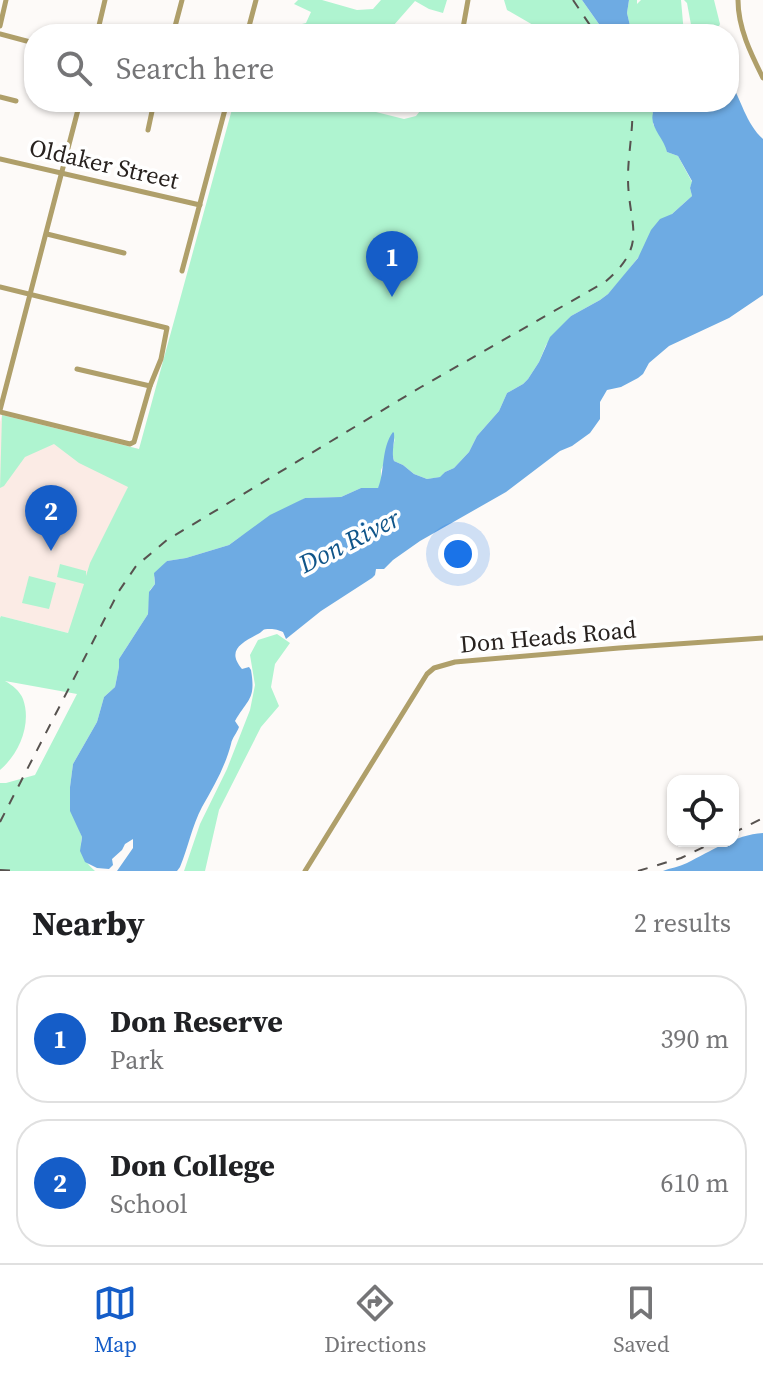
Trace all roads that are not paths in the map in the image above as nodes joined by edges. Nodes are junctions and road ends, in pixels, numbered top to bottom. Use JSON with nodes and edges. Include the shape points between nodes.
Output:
{"nodes":[{"id":1,"x":6,"y":0,"type":"edge"},
{"id":2,"x":105,"y":0,"type":"edge"},
{"id":3,"x":182,"y":0,"type":"edge"},
{"id":4,"x":256,"y":0,"type":"edge"},
{"id":5,"x":468,"y":0,"type":"edge"},
{"id":6,"x":738,"y":0,"type":"edge"},
{"id":7,"x":99,"y":24,"type":"edge"},
{"id":8,"x":176,"y":24,"type":"edge"},
{"id":9,"x":250,"y":24,"type":"edge"},
{"id":10,"x":464,"y":24,"type":"edge"},
{"id":11,"x":0,"y":26,"type":"edge"},
{"id":12,"x":0,"y":34,"type":"edge"},
{"id":13,"x":24,"y":40,"type":"edge"},
{"id":14,"x":763,"y":78,"type":"edge"},
{"id":15,"x":0,"y":97,"type":"edge"},
{"id":16,"x":16,"y":101,"type":"dead end"},
{"id":17,"x":78,"y":112,"type":"edge"},
{"id":18,"x":152,"y":112,"type":"edge"},
{"id":19,"x":224,"y":112,"type":"edge"},
{"id":20,"x":148,"y":130,"type":"dead end"},
{"id":21,"x":0,"y":159,"type":"edge"},
{"id":22,"x":63,"y":174,"type":"junction"},
{"id":23,"x":200,"y":205,"type":"junction"},
{"id":24,"x":47,"y":234,"type":"junction"},
{"id":25,"x":124,"y":253,"type":"dead end"},
{"id":26,"x":182,"y":271,"type":"dead end"},
{"id":27,"x":0,"y":287,"type":"edge"},
{"id":28,"x":30,"y":295,"type":"junction"},
{"id":29,"x":77,"y":369,"type":"dead end"},
{"id":30,"x":150,"y":386,"type":"junction"},
{"id":31,"x":0,"y":411,"type":"edge"},
{"id":32,"x":763,"y":638,"type":"edge"},
{"id":33,"x":305,"y":871,"type":"edge"}],
"edges":[{"from":1,"to":11,"type":"street"},
{"from":2,"to":7,"type":"street"},
{"from":3,"to":8,"type":"street"},
{"from":4,"to":9,"type":"street"},
{"from":5,"to":10,"type":"street"},
{"from":6,"to":14,"type":"street"},
{"from":12,"to":13,"type":"street"},
{"from":15,"to":16,"type":"street"},
{"from":17,"to":22,"type":"street"},
{"from":18,"to":20,"type":"street"},
{"from":19,"to":23,"type":"street"},
{"from":21,"to":22,"type":"street","name":"Oldaker Street"},
{"from":22,"to":23,"type":"street","name":"Oldaker Street"},
{"from":22,"to":24,"type":"street"},
{"from":23,"to":26,"type":"street"},
{"from":24,"to":25,"type":"street"},
{"from":24,"to":28,"type":"street"},
{"from":27,"to":28,"type":"street"},
{"from":28,"to":30,"type":"street","via":[[167,328]]},
{"from":28,"to":31,"type":"street"},
{"from":29,"to":30,"type":"street"},
{"from":30,"to":31,"type":"street","via":[[130,444]]},
{"from":32,"to":33,"type":"street","name":"Don Heads Road","via":[[455,662],[434,668]]}]}
